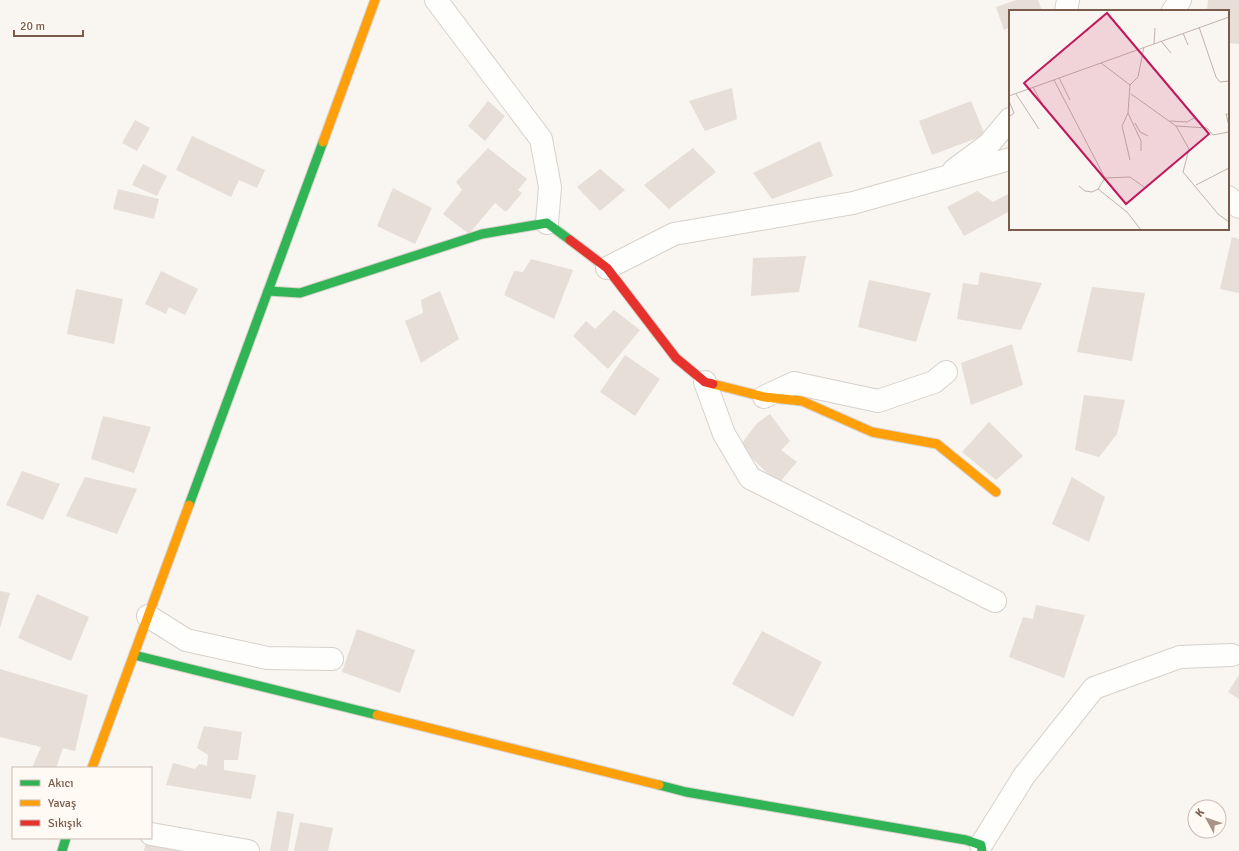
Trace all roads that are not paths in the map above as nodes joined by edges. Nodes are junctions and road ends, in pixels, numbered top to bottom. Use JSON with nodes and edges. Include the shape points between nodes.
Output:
{"nodes":[{"id":1,"x":375,"y":0,"type":"edge"},
{"id":2,"x":436,"y":0,"type":"edge"},
{"id":3,"x":1068,"y":0,"type":"edge"},
{"id":4,"x":1180,"y":0,"type":"edge"},
{"id":5,"x":1066,"y":10,"type":"edge"},
{"id":6,"x":1173,"y":10,"type":"edge"},
{"id":7,"x":1009,"y":120,"type":"edge"},
{"id":8,"x":1009,"y":160,"type":"edge"},
{"id":9,"x":944,"y":178,"type":"junction"},
{"id":10,"x":1229,"y":199,"type":"edge"},
{"id":11,"x":1239,"y":207,"type":"edge"},
{"id":12,"x":547,"y":223,"type":"junction"},
{"id":13,"x":607,"y":268,"type":"junction"},
{"id":14,"x":268,"y":291,"type":"junction"},
{"id":15,"x":946,"y":372,"type":"dead end"},
{"id":16,"x":705,"y":382,"type":"junction"},
{"id":17,"x":764,"y":397,"type":"junction"},
{"id":18,"x":996,"y":492,"type":"dead end"},
{"id":19,"x":995,"y":601,"type":"dead end"},
{"id":20,"x":148,"y":616,"type":"junction"},
{"id":21,"x":134,"y":655,"type":"junction"},
{"id":22,"x":1232,"y":655,"type":"dead end"},
{"id":23,"x":332,"y":659,"type":"dead end"},
{"id":24,"x":92,"y":767,"type":"edge"},
{"id":25,"x":152,"y":834,"type":"edge"},
{"id":26,"x":66,"y":839,"type":"edge"},
{"id":27,"x":982,"y":848,"type":"edge"},
{"id":28,"x":62,"y":851,"type":"edge"},
{"id":29,"x":248,"y":851,"type":"edge"}],
"edges":[{"from":1,"to":14,"type":"street"},
{"from":2,"to":12,"type":"street","via":[[541,139],[550,187]]},
{"from":3,"to":5,"type":"street"},
{"from":4,"to":6,"type":"street"},
{"from":7,"to":9,"type":"street","via":[[989,144]]},
{"from":8,"to":9,"type":"street"},
{"from":9,"to":13,"type":"street","via":[[853,203],[674,234]]},
{"from":10,"to":11,"type":"street"},
{"from":12,"to":13,"type":"street"},
{"from":12,"to":14,"type":"street","via":[[482,234],[300,293]]},
{"from":13,"to":16,"type":"street","via":[[676,358]]},
{"from":14,"to":20,"type":"street"},
{"from":15,"to":17,"type":"street","via":[[934,382],[878,401],[794,383]]},
{"from":16,"to":17,"type":"street"},
{"from":16,"to":19,"type":"street","via":[[724,434],[750,478]]},
{"from":17,"to":18,"type":"street","via":[[802,401],[872,432],[937,444]]},
{"from":20,"to":21,"type":"street"},
{"from":20,"to":23,"type":"street","via":[[186,640],[267,658]]},
{"from":21,"to":24,"type":"street"},
{"from":21,"to":27,"type":"street","via":[[686,792],[959,838]]},
{"from":22,"to":27,"type":"street","via":[[1180,657],[1094,688],[1024,776]]},
{"from":25,"to":29,"type":"street"},
{"from":26,"to":28,"type":"street"}]}
